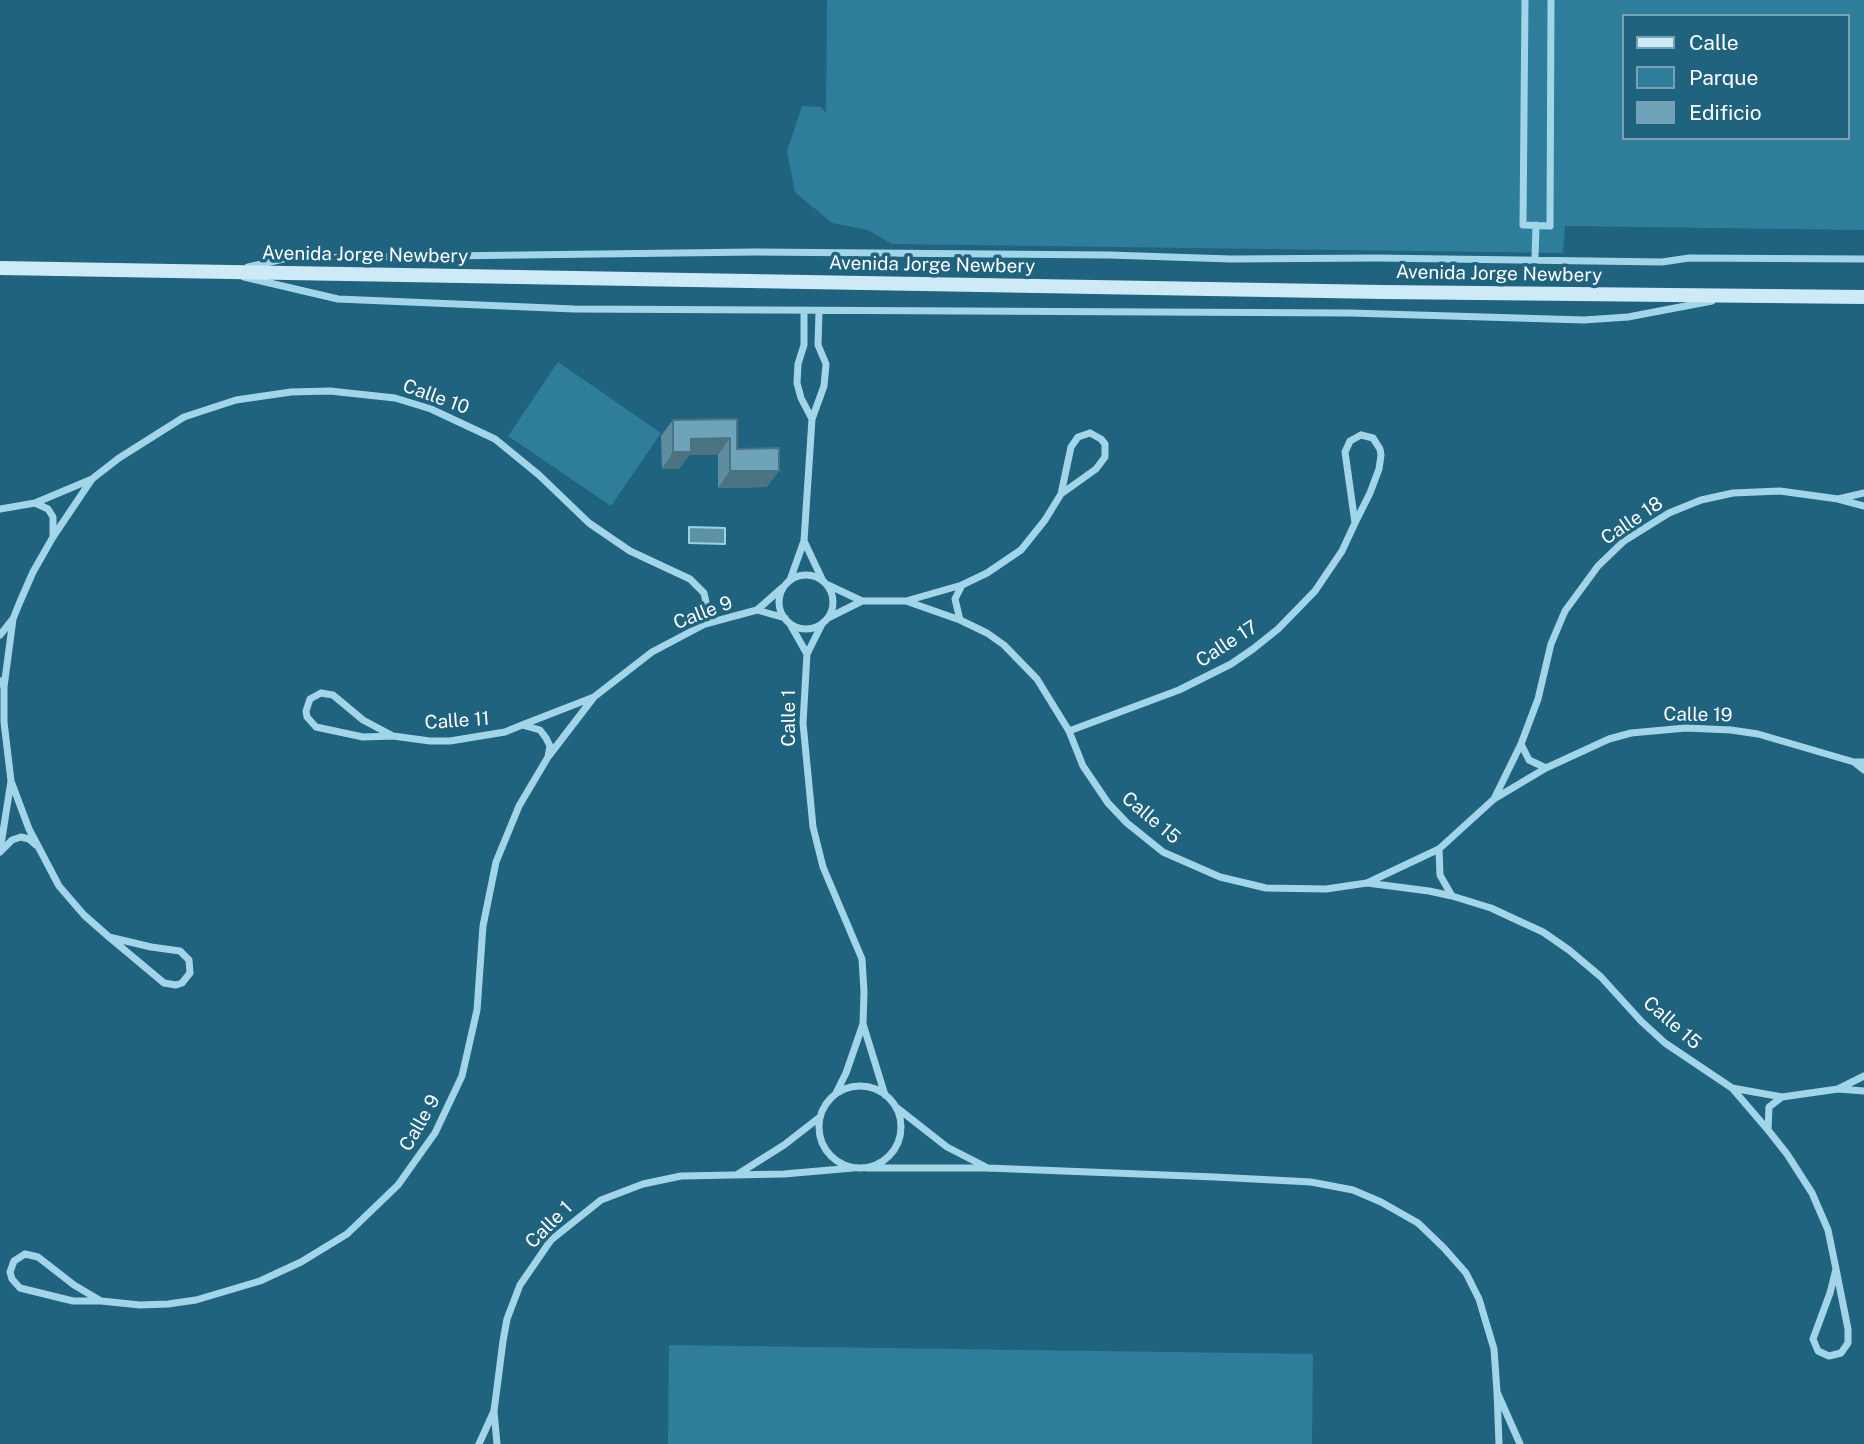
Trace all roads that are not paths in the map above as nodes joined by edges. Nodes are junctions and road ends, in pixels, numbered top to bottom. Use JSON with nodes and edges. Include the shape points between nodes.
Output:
{"nodes":[{"id":1,"x":1525,"y":0,"type":"edge"},
{"id":2,"x":1551,"y":0,"type":"edge"},
{"id":3,"x":1536,"y":225,"type":"junction"},
{"id":4,"x":1535,"y":258,"type":"junction"},
{"id":5,"x":1864,"y":259,"type":"edge"},
{"id":6,"x":0,"y":268,"type":"edge"},
{"id":7,"x":223,"y":272,"type":"junction"},
{"id":8,"x":1732,"y":297,"type":"junction"},
{"id":9,"x":1864,"y":298,"type":"edge"},
{"id":10,"x":804,"y":311,"type":"junction"},
{"id":11,"x":819,"y":311,"type":"junction"},
{"id":12,"x":804,"y":345,"type":"junction"},
{"id":13,"x":818,"y":345,"type":"junction"},
{"id":14,"x":812,"y":419,"type":"junction"},
{"id":15,"x":92,"y":479,"type":"junction"},
{"id":16,"x":1864,"y":493,"type":"edge"},
{"id":17,"x":1061,"y":494,"type":"junction"},
{"id":18,"x":1838,"y":499,"type":"junction"},
{"id":19,"x":35,"y":503,"type":"junction"},
{"id":20,"x":1864,"y":506,"type":"edge"},
{"id":21,"x":0,"y":509,"type":"edge"},
{"id":22,"x":1355,"y":523,"type":"junction"},
{"id":23,"x":52,"y":537,"type":"junction"},
{"id":24,"x":804,"y":541,"type":"junction"},
{"id":25,"x":787,"y":583,"type":"junction"},
{"id":26,"x":825,"y":583,"type":"junction"},
{"id":27,"x":962,"y":585,"type":"junction"},
{"id":28,"x":862,"y":601,"type":"junction"},
{"id":29,"x":905,"y":601,"type":"junction"},
{"id":30,"x":757,"y":610,"type":"junction"},
{"id":31,"x":13,"y":620,"type":"junction"},
{"id":32,"x":825,"y":620,"type":"junction"},
{"id":33,"x":960,"y":620,"type":"junction"},
{"id":34,"x":788,"y":621,"type":"junction"},
{"id":35,"x":705,"y":624,"type":"junction"},
{"id":36,"x":0,"y":635,"type":"edge"},
{"id":37,"x":807,"y":654,"type":"junction"},
{"id":38,"x":2,"y":684,"type":"edge"},
{"id":39,"x":594,"y":697,"type":"junction"},
{"id":40,"x":522,"y":725,"type":"junction"},
{"id":41,"x":1069,"y":731,"type":"junction"},
{"id":42,"x":393,"y":736,"type":"junction"},
{"id":43,"x":1521,"y":744,"type":"junction"},
{"id":44,"x":548,"y":757,"type":"junction"},
{"id":45,"x":1854,"y":762,"type":"junction"},
{"id":46,"x":1864,"y":762,"type":"edge"},
{"id":47,"x":1546,"y":768,"type":"junction"},
{"id":48,"x":1864,"y":770,"type":"edge"},
{"id":49,"x":11,"y":780,"type":"junction"},
{"id":50,"x":1494,"y":799,"type":"junction"},
{"id":51,"x":39,"y":848,"type":"junction"},
{"id":52,"x":1439,"y":849,"type":"junction"},
{"id":53,"x":0,"y":851,"type":"edge"},
{"id":54,"x":1367,"y":883,"type":"junction"},
{"id":55,"x":1452,"y":896,"type":"junction"},
{"id":56,"x":109,"y":937,"type":"junction"},
{"id":57,"x":863,"y":1024,"type":"junction"},
{"id":58,"x":1864,"y":1076,"type":"edge"},
{"id":59,"x":1732,"y":1088,"type":"junction"},
{"id":60,"x":1838,"y":1089,"type":"junction"},
{"id":61,"x":1864,"y":1091,"type":"edge"},
{"id":62,"x":835,"y":1095,"type":"junction"},
{"id":63,"x":886,"y":1096,"type":"junction"},
{"id":64,"x":1782,"y":1097,"type":"junction"},
{"id":65,"x":895,"y":1106,"type":"junction"},
{"id":66,"x":820,"y":1116,"type":"junction"},
{"id":67,"x":1768,"y":1130,"type":"junction"},
{"id":68,"x":853,"y":1168,"type":"junction"},
{"id":69,"x":866,"y":1168,"type":"junction"},
{"id":70,"x":988,"y":1168,"type":"junction"},
{"id":71,"x":736,"y":1175,"type":"junction"},
{"id":72,"x":1836,"y":1269,"type":"junction"},
{"id":73,"x":101,"y":1301,"type":"junction"},
{"id":74,"x":1497,"y":1392,"type":"junction"},
{"id":75,"x":494,"y":1411,"type":"junction"},
{"id":76,"x":479,"y":1444,"type":"edge"},
{"id":77,"x":497,"y":1444,"type":"edge"},
{"id":78,"x":1499,"y":1444,"type":"edge"},
{"id":79,"x":1520,"y":1444,"type":"edge"}],
"edges":[{"from":1,"to":3,"type":"street","via":[[1523,225]]},
{"from":2,"to":3,"type":"street","via":[[1550,226]]},
{"from":3,"to":4,"type":"street"},
{"from":4,"to":5,"type":"street","via":[[1662,262],[1689,258]]},
{"from":4,"to":7,"type":"street","via":[[1231,260],[702,253],[288,258]]},
{"from":6,"to":7,"type":"main road","name":"Avenida Jorge Newbery"},
{"from":7,"to":8,"type":"main road","name":"Avenida Jorge Newbery"},
{"from":7,"to":10,"type":"street","via":[[338,299],[574,309]]},
{"from":8,"to":9,"type":"main road","name":"Avenida Jorge Newbery"},
{"from":8,"to":11,"type":"street","via":[[1628,317],[1584,320],[1350,313]]},
{"from":10,"to":11,"type":"street"},
{"from":10,"to":12,"type":"street"},
{"from":11,"to":13,"type":"street"},
{"from":12,"to":13,"type":"street"},
{"from":12,"to":14,"type":"street","via":[[797,364],[799,391]]},
{"from":13,"to":14,"type":"street","via":[[826,364]]},
{"from":14,"to":24,"type":"street"},
{"from":15,"to":19,"type":"street"},
{"from":15,"to":23,"type":"street"},
{"from":15,"to":35,"type":"street","name":"Calle 10","via":[[166,427],[236,400],[311,391],[395,398],[495,439],[589,523],[630,551],[690,579],[704,593]]},
{"from":16,"to":18,"type":"street"},
{"from":17,"to":17,"type":"street","via":[[1102,463],[1106,451],[1096,435],[1084,434],[1073,441]]},
{"from":17,"to":27,"type":"street","via":[[1021,550]]},
{"from":18,"to":20,"type":"street"},
{"from":18,"to":43,"type":"street","name":"Calle 18","via":[[1780,491],[1733,493],[1669,513],[1624,541],[1598,566],[1565,611]]},
{"from":19,"to":21,"type":"street"},
{"from":19,"to":23,"type":"street","via":[[53,517]]},
{"from":22,"to":22,"type":"street","name":"Calle 17","via":[[1381,455],[1373,439],[1361,435],[1350,440],[1345,452]]},
{"from":22,"to":41,"type":"street","name":"Calle 17","via":[[1315,592],[1253,649],[1179,690]]},
{"from":23,"to":31,"type":"street"},
{"from":24,"to":25,"type":"street"},
{"from":24,"to":26,"type":"street"},
{"from":25,"to":26,"type":"street","via":[[809,575]]},
{"from":25,"to":30,"type":"street"},
{"from":25,"to":34,"type":"street","via":[[779,598]]},
{"from":26,"to":28,"type":"street"},
{"from":26,"to":32,"type":"street","via":[[833,598]]},
{"from":27,"to":29,"type":"street"},
{"from":27,"to":33,"type":"street","via":[[955,599]]},
{"from":28,"to":29,"type":"street"},
{"from":28,"to":32,"type":"street"},
{"from":29,"to":33,"type":"street","name":"Calle 15"},
{"from":30,"to":34,"type":"street"},
{"from":30,"to":35,"type":"street","name":"Calle 9"},
{"from":31,"to":36,"type":"street"},
{"from":31,"to":38,"type":"street"},
{"from":32,"to":34,"type":"street","via":[[803,628]]},
{"from":32,"to":37,"type":"street"},
{"from":33,"to":41,"type":"street","name":"Calle 15","via":[[987,633],[1019,659],[1046,691]]},
{"from":34,"to":37,"type":"street"},
{"from":35,"to":39,"type":"street","name":"Calle 9","via":[[652,652]]},
{"from":37,"to":57,"type":"street","name":"Calle 1","via":[[803,723],[813,827],[824,867],[862,959]]},
{"from":38,"to":49,"type":"street"},
{"from":39,"to":40,"type":"street","name":"Calle 11"},
{"from":39,"to":44,"type":"street","name":"Calle 9"},
{"from":40,"to":42,"type":"street","name":"Calle 11","via":[[450,741]]},
{"from":40,"to":44,"type":"street","via":[[540,730],[547,738]]},
{"from":41,"to":54,"type":"street","name":"Calle 15","via":[[1083,765],[1108,803],[1147,841],[1170,856],[1220,877],[1266,888],[1326,889]]},
{"from":42,"to":42,"type":"street","via":[[363,720],[333,695],[315,695],[307,705],[307,718],[316,727],[363,737]]},
{"from":43,"to":47,"type":"street","via":[[1530,760]]},
{"from":43,"to":50,"type":"street","name":"Calle 18"},
{"from":44,"to":73,"type":"street","name":"Calle 9","via":[[519,806],[496,862],[483,926],[474,1033],[462,1076],[440,1125],[398,1185],[348,1234],[260,1280],[168,1304]]},
{"from":45,"to":46,"type":"street"},
{"from":45,"to":47,"type":"street","name":"Calle 19","via":[[1758,734],[1686,728],[1609,739]]},
{"from":45,"to":48,"type":"street"},
{"from":47,"to":50,"type":"street","name":"Calle 19"},
{"from":49,"to":51,"type":"street"},
{"from":49,"to":53,"type":"street"},
{"from":50,"to":52,"type":"street"},
{"from":51,"to":53,"type":"street","via":[[21,837]]},
{"from":51,"to":56,"type":"street","via":[[72,903]]},
{"from":52,"to":54,"type":"street"},
{"from":52,"to":55,"type":"street","via":[[1440,875]]},
{"from":54,"to":55,"type":"street","name":"Calle 15"},
{"from":55,"to":59,"type":"street","name":"Calle 15","via":[[1543,932],[1601,977],[1665,1043]]},
{"from":56,"to":56,"type":"street","via":[[164,983],[176,985],[187,978],[191,966],[180,951]]},
{"from":57,"to":62,"type":"street"},
{"from":57,"to":63,"type":"street"},
{"from":58,"to":60,"type":"street"},
{"from":59,"to":64,"type":"street"},
{"from":59,"to":67,"type":"street"},
{"from":60,"to":61,"type":"street"},
{"from":60,"to":64,"type":"street"},
{"from":62,"to":63,"type":"street","via":[[860,1086]]},
{"from":62,"to":66,"type":"street"},
{"from":63,"to":65,"type":"street"},
{"from":64,"to":67,"type":"street","via":[[1769,1107]]},
{"from":65,"to":69,"type":"street","via":[[901,1132],[897,1145],[890,1156]]},
{"from":65,"to":70,"type":"street","via":[[947,1147]]},
{"from":66,"to":68,"type":"street","via":[[819,1130],[829,1155]]},
{"from":66,"to":71,"type":"street"},
{"from":67,"to":72,"type":"street","via":[[1812,1193],[1828,1230]]},
{"from":68,"to":69,"type":"street"},
{"from":68,"to":71,"type":"street","name":"Calle 1"},
{"from":69,"to":70,"type":"street"},
{"from":70,"to":74,"type":"street","via":[[1311,1182],[1353,1190],[1381,1202],[1418,1223],[1466,1273],[1494,1349]]},
{"from":71,"to":75,"type":"street","name":"Calle 1","via":[[681,1176],[629,1188],[601,1200],[551,1240],[513,1301]]},
{"from":72,"to":72,"type":"street","via":[[1812,1339],[1818,1351],[1829,1356],[1841,1353],[1849,1336]]},
{"from":73,"to":73,"type":"street","name":"Calle 9","via":[[37,1257],[19,1256],[12,1266],[12,1279],[20,1288],[73,1301]]},
{"from":74,"to":78,"type":"street"},
{"from":74,"to":79,"type":"street"},
{"from":75,"to":76,"type":"street"},
{"from":75,"to":77,"type":"street"}]}
